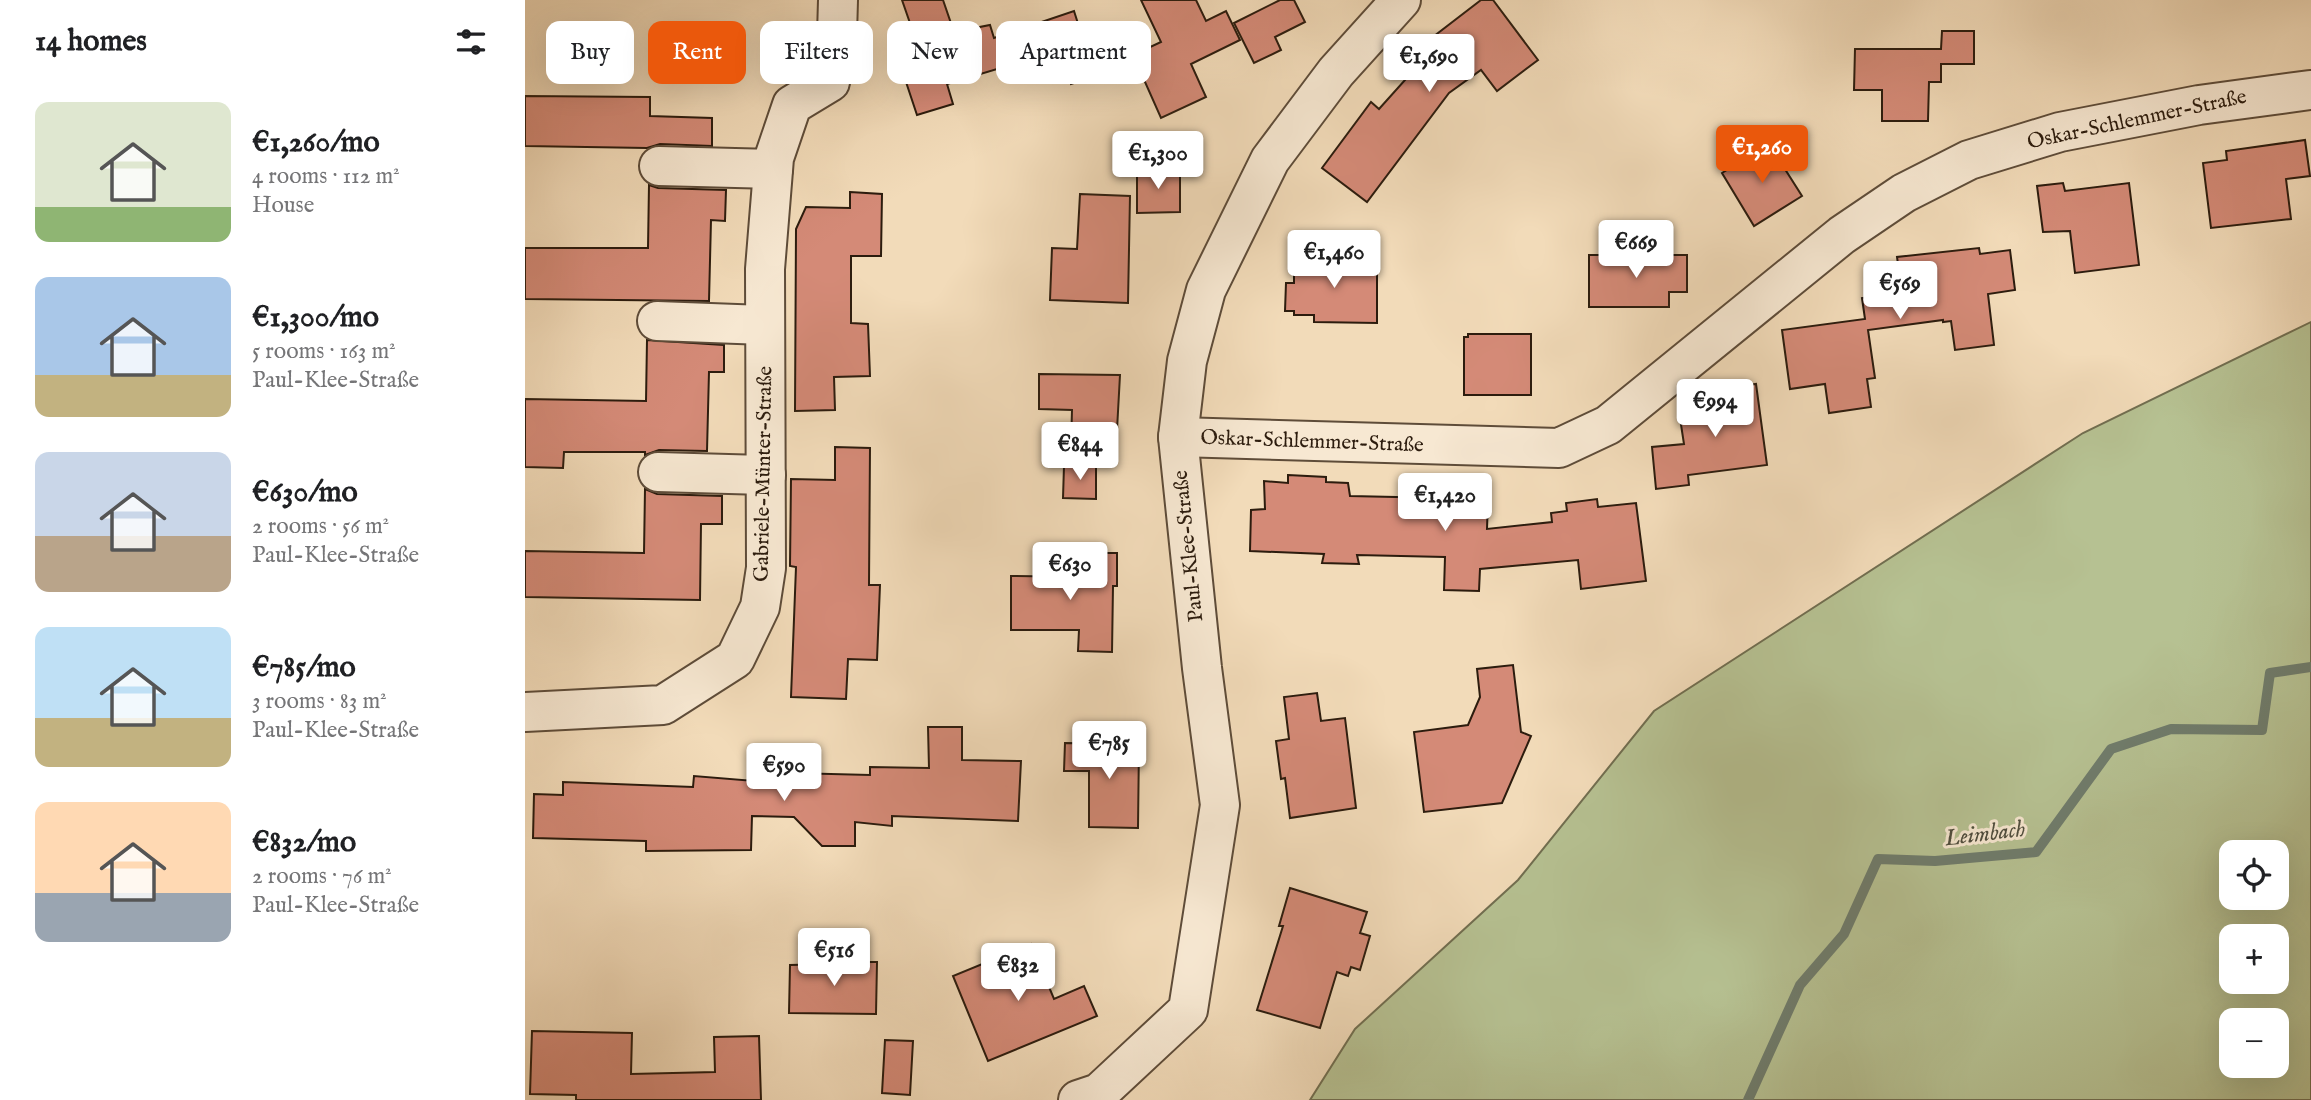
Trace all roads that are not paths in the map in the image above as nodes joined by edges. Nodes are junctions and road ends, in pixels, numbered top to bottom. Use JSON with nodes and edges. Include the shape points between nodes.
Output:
{"nodes":[{"id":1,"x":838,"y":0,"type":"edge"},
{"id":2,"x":1401,"y":0,"type":"edge"},
{"id":3,"x":2310,"y":90,"type":"edge"},
{"id":4,"x":659,"y":166,"type":"dead end"},
{"id":5,"x":773,"y":169,"type":"junction"},
{"id":6,"x":657,"y":321,"type":"dead end"},
{"id":7,"x":765,"y":325,"type":"junction"},
{"id":8,"x":1178,"y":438,"type":"junction"},
{"id":9,"x":658,"y":472,"type":"dead end"},
{"id":10,"x":766,"y":475,"type":"junction"},
{"id":11,"x":525,"y":712,"type":"edge"},
{"id":12,"x":1078,"y":1100,"type":"edge"}],
"edges":[{"from":1,"to":5,"type":"street","name":"Gabriele-Münter-Straße","via":[[830,82],[792,105]]},
{"from":2,"to":8,"type":"street","name":"Paul-Klee-Straße","via":[[1336,72],[1270,160],[1206,290],[1187,361]]},
{"from":3,"to":8,"type":"street","name":"Oskar-Schlemmer-Straße","via":[[2199,105],[2060,132],[1969,160],[1904,193],[1842,235],[1608,425],[1559,448]]},
{"from":4,"to":5,"type":"street"},
{"from":5,"to":7,"type":"street","name":"Gabriele-Münter-Straße"},
{"from":6,"to":7,"type":"street"},
{"from":7,"to":10,"type":"street","name":"Gabriele-Münter-Straße"},
{"from":8,"to":12,"type":"street","name":"Paul-Klee-Straße","via":[[1220,805],[1188,1010],[1099,1093]]},
{"from":9,"to":10,"type":"street"},
{"from":10,"to":11,"type":"street","name":"Gabriele-Münter-Straße","via":[[767,568],[760,607],[735,659],[663,705]]}]}
